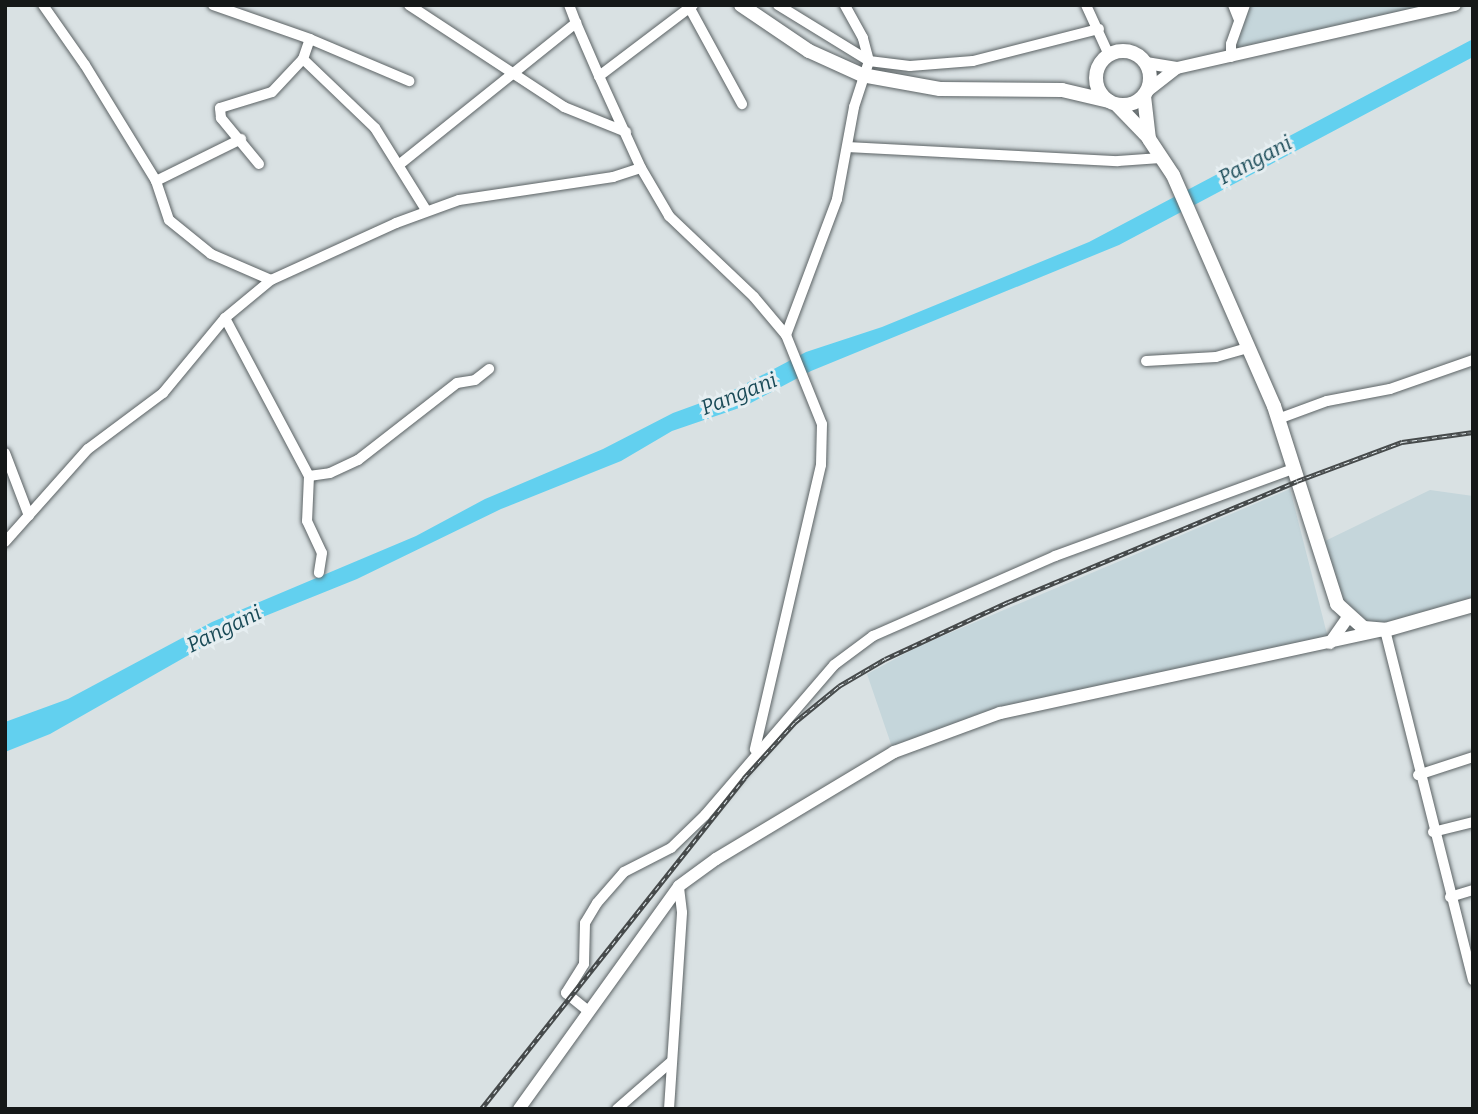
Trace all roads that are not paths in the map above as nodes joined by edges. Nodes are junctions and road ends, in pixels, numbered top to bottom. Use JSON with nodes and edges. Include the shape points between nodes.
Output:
{"nodes":[{"id":1,"x":43,"y":5,"type":"edge"},
{"id":2,"x":213,"y":5,"type":"edge"},
{"id":3,"x":410,"y":5,"type":"edge"},
{"id":4,"x":569,"y":5,"type":"edge"},
{"id":5,"x":741,"y":5,"type":"edge"},
{"id":6,"x":778,"y":5,"type":"edge"},
{"id":7,"x":1086,"y":5,"type":"edge"},
{"id":8,"x":1233,"y":5,"type":"edge"},
{"id":9,"x":1245,"y":5,"type":"edge"},
{"id":10,"x":1455,"y":5,"type":"edge"},
{"id":11,"x":690,"y":6,"type":"edge"},
{"id":12,"x":847,"y":6,"type":"edge"},
{"id":13,"x":1239,"y":20,"type":"junction"},
{"id":14,"x":576,"y":23,"type":"junction"},
{"id":15,"x":1099,"y":29,"type":"junction"},
{"id":16,"x":310,"y":39,"type":"junction"},
{"id":17,"x":1109,"y":55,"type":"junction"},
{"id":18,"x":1231,"y":57,"type":"junction"},
{"id":19,"x":303,"y":59,"type":"junction"},
{"id":20,"x":869,"y":61,"type":"junction"},
{"id":21,"x":1146,"y":63,"type":"junction"},
{"id":22,"x":1177,"y":68,"type":"junction"},
{"id":23,"x":1097,"y":72,"type":"junction"},
{"id":24,"x":517,"y":74,"type":"junction"},
{"id":25,"x":862,"y":75,"type":"junction"},
{"id":26,"x":599,"y":76,"type":"junction"},
{"id":27,"x":409,"y":81,"type":"dead end"},
{"id":28,"x":1062,"y":90,"type":"junction"},
{"id":29,"x":1145,"y":94,"type":"junction"},
{"id":30,"x":1113,"y":103,"type":"junction"},
{"id":31,"x":742,"y":104,"type":"dead end"},
{"id":32,"x":626,"y":132,"type":"junction"},
{"id":33,"x":241,"y":139,"type":"junction"},
{"id":34,"x":1149,"y":139,"type":"junction"},
{"id":35,"x":847,"y":146,"type":"junction"},
{"id":36,"x":1157,"y":158,"type":"junction"},
{"id":37,"x":259,"y":164,"type":"dead end"},
{"id":38,"x":400,"y":164,"type":"junction"},
{"id":39,"x":641,"y":168,"type":"junction"},
{"id":40,"x":156,"y":181,"type":"junction"},
{"id":41,"x":426,"y":210,"type":"junction"},
{"id":42,"x":271,"y":280,"type":"junction"},
{"id":43,"x":225,"y":318,"type":"junction"},
{"id":44,"x":786,"y":335,"type":"junction"},
{"id":45,"x":1250,"y":347,"type":"junction"},
{"id":46,"x":1473,"y":360,"type":"edge"},
{"id":47,"x":1146,"y":361,"type":"dead end"},
{"id":48,"x":489,"y":369,"type":"dead end"},
{"id":49,"x":1278,"y":419,"type":"junction"},
{"id":50,"x":5,"y":453,"type":"edge"},
{"id":51,"x":1293,"y":469,"type":"junction"},
{"id":52,"x":309,"y":475,"type":"junction"},
{"id":53,"x":29,"y":516,"type":"junction"},
{"id":54,"x":5,"y":542,"type":"edge"},
{"id":55,"x":319,"y":573,"type":"dead end"},
{"id":56,"x":1473,"y":606,"type":"edge"},
{"id":57,"x":1349,"y":617,"type":"junction"},
{"id":58,"x":1385,"y":630,"type":"junction"},
{"id":59,"x":1330,"y":643,"type":"junction"},
{"id":60,"x":754,"y":753,"type":"junction"},
{"id":61,"x":1473,"y":757,"type":"edge"},
{"id":62,"x":1418,"y":775,"type":"junction"},
{"id":63,"x":1473,"y":822,"type":"edge"},
{"id":64,"x":1433,"y":832,"type":"junction"},
{"id":65,"x":679,"y":887,"type":"junction"},
{"id":66,"x":1473,"y":890,"type":"edge"},
{"id":67,"x":1450,"y":897,"type":"junction"},
{"id":68,"x":1470,"y":961,"type":"edge"},
{"id":69,"x":1473,"y":980,"type":"edge"},
{"id":70,"x":587,"y":1010,"type":"junction"},
{"id":71,"x":672,"y":1061,"type":"junction"},
{"id":72,"x":519,"y":1109,"type":"edge"},
{"id":73,"x":617,"y":1109,"type":"edge"},
{"id":74,"x":669,"y":1109,"type":"edge"}],
"edges":[{"from":1,"to":40,"type":"street"},
{"from":2,"to":16,"type":"street"},
{"from":3,"to":24,"type":"street"},
{"from":4,"to":14,"type":"street"},
{"from":5,"to":25,"type":"highway","via":[[809,51]]},
{"from":6,"to":20,"type":"street"},
{"from":7,"to":15,"type":"street"},
{"from":8,"to":13,"type":"street"},
{"from":9,"to":13,"type":"street"},
{"from":10,"to":18,"type":"main road"},
{"from":11,"to":26,"type":"street"},
{"from":11,"to":31,"type":"street"},
{"from":12,"to":20,"type":"street"},
{"from":13,"to":18,"type":"street"},
{"from":14,"to":24,"type":"street"},
{"from":14,"to":26,"type":"street"},
{"from":15,"to":17,"type":"street"},
{"from":15,"to":20,"type":"street","via":[[973,61],[910,66]]},
{"from":16,"to":19,"type":"street"},
{"from":16,"to":27,"type":"street"},
{"from":17,"to":21,"type":"highway","via":[[1129,52]]},
{"from":17,"to":23,"type":"highway"},
{"from":18,"to":22,"type":"main road"},
{"from":19,"to":33,"type":"street","via":[[272,92],[220,108],[221,118]]},
{"from":19,"to":38,"type":"street","via":[[375,128]]},
{"from":20,"to":25,"type":"street"},
{"from":21,"to":22,"type":"main road"},
{"from":21,"to":29,"type":"highway","via":[[1150,83]]},
{"from":22,"to":29,"type":"main road"},
{"from":23,"to":28,"type":"highway"},
{"from":23,"to":30,"type":"highway","via":[[1098,89]]},
{"from":24,"to":32,"type":"street","via":[[564,107]]},
{"from":24,"to":38,"type":"street"},
{"from":25,"to":28,"type":"highway","via":[[940,89]]},
{"from":25,"to":35,"type":"street"},
{"from":26,"to":32,"type":"street"},
{"from":28,"to":30,"type":"highway"},
{"from":29,"to":30,"type":"highway","via":[[1132,104]]},
{"from":29,"to":34,"type":"highway"},
{"from":30,"to":34,"type":"highway"},
{"from":32,"to":39,"type":"street"},
{"from":33,"to":37,"type":"street"},
{"from":33,"to":40,"type":"street"},
{"from":34,"to":36,"type":"highway"},
{"from":35,"to":36,"type":"street","via":[[1118,161]]},
{"from":35,"to":44,"type":"street","via":[[837,199]]},
{"from":36,"to":45,"type":"highway","via":[[1172,175]]},
{"from":38,"to":41,"type":"street"},
{"from":39,"to":41,"type":"street","via":[[614,177],[487,194]]},
{"from":39,"to":44,"type":"street","via":[[669,216],[754,297]]},
{"from":40,"to":42,"type":"street","via":[[169,220],[211,254]]},
{"from":41,"to":42,"type":"street"},
{"from":42,"to":43,"type":"street"},
{"from":43,"to":52,"type":"street"},
{"from":43,"to":53,"type":"street","via":[[163,393],[105,434]]},
{"from":44,"to":60,"type":"street","via":[[808,380],[822,424],[821,465]]},
{"from":45,"to":47,"type":"street","via":[[1216,357]]},
{"from":45,"to":49,"type":"highway"},
{"from":46,"to":49,"type":"street","via":[[1391,389],[1327,401]]},
{"from":48,"to":52,"type":"street","via":[[475,380],[457,383],[358,460],[330,473]]},
{"from":49,"to":51,"type":"highway"},
{"from":50,"to":53,"type":"street"},
{"from":51,"to":57,"type":"highway","via":[[1330,591]]},
{"from":51,"to":60,"type":"street","via":[[1055,556],[873,636],[834,664]]},
{"from":52,"to":55,"type":"street","via":[[306,513],[323,557]]},
{"from":53,"to":54,"type":"street"},
{"from":56,"to":58,"type":"highway"},
{"from":57,"to":58,"type":"highway","via":[[1364,628]]},
{"from":57,"to":59,"type":"main road"},
{"from":58,"to":59,"type":"main road"},
{"from":58,"to":62,"type":"street"},
{"from":59,"to":65,"type":"main road","via":[[1000,713],[953,728],[894,752],[716,859]]},
{"from":60,"to":70,"type":"street","via":[[671,848],[624,872],[597,903],[585,923],[584,964],[566,993]]},
{"from":61,"to":62,"type":"street"},
{"from":62,"to":64,"type":"street"},
{"from":63,"to":64,"type":"street"},
{"from":64,"to":67,"type":"street"},
{"from":65,"to":70,"type":"main road"},
{"from":65,"to":71,"type":"street","via":[[682,912]]},
{"from":66,"to":67,"type":"street"},
{"from":67,"to":68,"type":"street"},
{"from":68,"to":69,"type":"street"},
{"from":70,"to":72,"type":"main road"},
{"from":71,"to":73,"type":"street"},
{"from":71,"to":74,"type":"street"}]}
